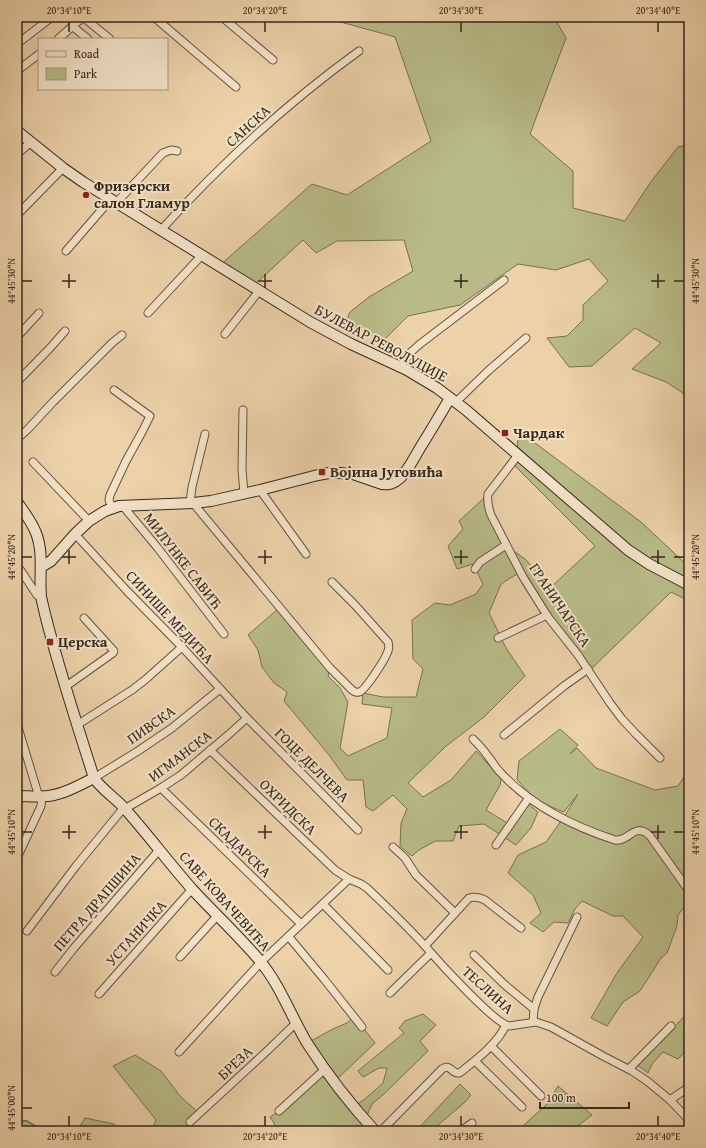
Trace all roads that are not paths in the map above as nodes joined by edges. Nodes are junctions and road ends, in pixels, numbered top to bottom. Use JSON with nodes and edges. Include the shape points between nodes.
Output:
{"nodes":[{"id":1,"x":52,"y":17,"type":"edge"},
{"id":2,"x":83,"y":17,"type":"edge"},
{"id":3,"x":154,"y":17,"type":"edge"},
{"id":4,"x":222,"y":17,"type":"edge"},
{"id":5,"x":72,"y":26,"type":"junction"},
{"id":6,"x":59,"y":38,"type":"edge"},
{"id":7,"x":87,"y":38,"type":"edge"},
{"id":8,"x":109,"y":38,"type":"edge"},
{"id":9,"x":17,"y":44,"type":"edge"},
{"id":10,"x":359,"y":50,"type":"dead end"},
{"id":11,"x":38,"y":55,"type":"edge"},
{"id":12,"x":273,"y":60,"type":"dead end"},
{"id":13,"x":17,"y":70,"type":"edge"},
{"id":14,"x":236,"y":87,"type":"dead end"},
{"id":15,"x":17,"y":132,"type":"edge"},
{"id":16,"x":30,"y":143,"type":"junction"},
{"id":17,"x":177,"y":151,"type":"dead end"},
{"id":18,"x":17,"y":154,"type":"edge"},
{"id":19,"x":63,"y":168,"type":"junction"},
{"id":20,"x":114,"y":201,"type":"junction"},
{"id":21,"x":17,"y":215,"type":"edge"},
{"id":22,"x":161,"y":230,"type":"junction"},
{"id":23,"x":66,"y":251,"type":"dead end"},
{"id":24,"x":202,"y":255,"type":"junction"},
{"id":25,"x":504,"y":280,"type":"dead end"},
{"id":26,"x":259,"y":291,"type":"junction"},
{"id":27,"x":39,"y":313,"type":"dead end"},
{"id":28,"x":148,"y":313,"type":"dead end"},
{"id":29,"x":65,"y":331,"type":"dead end"},
{"id":30,"x":225,"y":334,"type":"dead end"},
{"id":31,"x":122,"y":335,"type":"dead end"},
{"id":32,"x":17,"y":337,"type":"edge"},
{"id":33,"x":526,"y":338,"type":"dead end"},
{"id":34,"x":400,"y":367,"type":"junction"},
{"id":35,"x":17,"y":382,"type":"edge"},
{"id":36,"x":114,"y":390,"type":"dead end"},
{"id":37,"x":453,"y":400,"type":"junction"},
{"id":38,"x":243,"y":410,"type":"dead end"},
{"id":39,"x":205,"y":434,"type":"dead end"},
{"id":40,"x":17,"y":439,"type":"edge"},
{"id":41,"x":518,"y":455,"type":"junction"},
{"id":42,"x":33,"y":462,"type":"dead end"},
{"id":43,"x":260,"y":490,"type":"junction"},
{"id":44,"x":244,"y":493,"type":"junction"},
{"id":45,"x":17,"y":502,"type":"edge"},
{"id":46,"x":192,"y":503,"type":"junction"},
{"id":47,"x":122,"y":505,"type":"junction"},
{"id":48,"x":112,"y":508,"type":"junction"},
{"id":49,"x":89,"y":521,"type":"junction"},
{"id":50,"x":75,"y":534,"type":"junction"},
{"id":51,"x":506,"y":545,"type":"junction"},
{"id":52,"x":306,"y":554,"type":"dead end"},
{"id":53,"x":17,"y":565,"type":"edge"},
{"id":54,"x":41,"y":567,"type":"junction"},
{"id":55,"x":475,"y":569,"type":"dead end"},
{"id":56,"x":332,"y":582,"type":"dead end"},
{"id":57,"x":689,"y":585,"type":"edge"},
{"id":58,"x":41,"y":597,"type":"junction"},
{"id":59,"x":547,"y":615,"type":"junction"},
{"id":60,"x":84,"y":618,"type":"dead end"},
{"id":61,"x":224,"y":634,"type":"dead end"},
{"id":62,"x":498,"y":638,"type":"dead end"},
{"id":63,"x":182,"y":647,"type":"junction"},
{"id":64,"x":588,"y":669,"type":"junction"},
{"id":65,"x":65,"y":687,"type":"junction"},
{"id":66,"x":220,"y":689,"type":"junction"},
{"id":67,"x":247,"y":718,"type":"junction"},
{"id":68,"x":17,"y":724,"type":"edge"},
{"id":69,"x":77,"y":724,"type":"junction"},
{"id":70,"x":504,"y":735,"type":"dead end"},
{"id":71,"x":473,"y":739,"type":"dead end"},
{"id":72,"x":210,"y":750,"type":"junction"},
{"id":73,"x":660,"y":758,"type":"dead end"},
{"id":74,"x":94,"y":778,"type":"junction"},
{"id":75,"x":161,"y":788,"type":"junction"},
{"id":76,"x":17,"y":796,"type":"edge"},
{"id":77,"x":40,"y":797,"type":"junction"},
{"id":78,"x":528,"y":799,"type":"junction"},
{"id":79,"x":125,"y":808,"type":"junction"},
{"id":80,"x":358,"y":830,"type":"dead end"},
{"id":81,"x":496,"y":845,"type":"dead end"},
{"id":82,"x":393,"y":847,"type":"dead end"},
{"id":83,"x":159,"y":850,"type":"junction"},
{"id":84,"x":17,"y":858,"type":"edge"},
{"id":85,"x":349,"y":879,"type":"junction"},
{"id":86,"x":192,"y":889,"type":"junction"},
{"id":87,"x":689,"y":890,"type":"edge"},
{"id":88,"x":323,"y":904,"type":"junction"},
{"id":89,"x":455,"y":913,"type":"junction"},
{"id":90,"x":218,"y":916,"type":"junction"},
{"id":91,"x":577,"y":917,"type":"dead end"},
{"id":92,"x":302,"y":924,"type":"junction"},
{"id":93,"x":521,"y":928,"type":"dead end"},
{"id":94,"x":27,"y":931,"type":"dead end"},
{"id":95,"x":289,"y":937,"type":"junction"},
{"id":96,"x":425,"y":946,"type":"junction"},
{"id":97,"x":431,"y":954,"type":"junction"},
{"id":98,"x":474,"y":955,"type":"dead end"},
{"id":99,"x":180,"y":957,"type":"dead end"},
{"id":100,"x":261,"y":962,"type":"junction"},
{"id":101,"x":388,"y":970,"type":"dead end"},
{"id":102,"x":55,"y":972,"type":"dead end"},
{"id":103,"x":390,"y":993,"type":"dead end"},
{"id":104,"x":99,"y":994,"type":"dead end"},
{"id":105,"x":534,"y":1009,"type":"junction"},
{"id":106,"x":533,"y":1022,"type":"junction"},
{"id":107,"x":296,"y":1023,"type":"junction"},
{"id":108,"x":506,"y":1025,"type":"junction"},
{"id":109,"x":671,"y":1026,"type":"dead end"},
{"id":110,"x":362,"y":1027,"type":"dead end"},
{"id":111,"x":491,"y":1046,"type":"junction"},
{"id":112,"x":179,"y":1052,"type":"dead end"},
{"id":113,"x":475,"y":1061,"type":"junction"},
{"id":114,"x":325,"y":1069,"type":"junction"},
{"id":115,"x":629,"y":1069,"type":"junction"},
{"id":116,"x":689,"y":1087,"type":"edge"},
{"id":117,"x":541,"y":1096,"type":"dead end"},
{"id":118,"x":670,"y":1100,"type":"junction"},
{"id":119,"x":522,"y":1107,"type":"dead end"},
{"id":120,"x":278,"y":1111,"type":"dead end"},
{"id":121,"x":689,"y":1120,"type":"edge"},
{"id":122,"x":190,"y":1122,"type":"dead end"},
{"id":123,"x":472,"y":1123,"type":"dead end"},
{"id":124,"x":375,"y":1131,"type":"edge"},
{"id":125,"x":381,"y":1131,"type":"edge"},
{"id":126,"x":462,"y":1131,"type":"edge"}],
"edges":[{"from":1,"to":9,"type":"street"},
{"from":2,"to":5,"type":"street"},
{"from":2,"to":8,"type":"street"},
{"from":3,"to":14,"type":"street"},
{"from":4,"to":12,"type":"street"},
{"from":5,"to":6,"type":"street"},
{"from":5,"to":7,"type":"street"},
{"from":10,"to":22,"type":"street","name":"САНСКА","via":[[255,135]]},
{"from":11,"to":13,"type":"street"},
{"from":15,"to":16,"type":"street","name":"БУЛЕВАР РЕВОЛУЦИЈЕ"},
{"from":16,"to":18,"type":"street"},
{"from":16,"to":19,"type":"street","name":"БУЛЕВАР РЕВОЛУЦИЈЕ"},
{"from":17,"to":20,"type":"street","via":[[163,153]]},
{"from":19,"to":20,"type":"street","name":"БУЛЕВАР РЕВОЛУЦИЈЕ"},
{"from":19,"to":21,"type":"street"},
{"from":20,"to":22,"type":"street","name":"БУЛЕВАР РЕВОЛУЦИЈЕ"},
{"from":20,"to":23,"type":"street"},
{"from":22,"to":24,"type":"street","name":"БУЛЕВАР РЕВОЛУЦИЈЕ"},
{"from":24,"to":26,"type":"street","name":"БУЛЕВАР РЕВОЛУЦИЈЕ"},
{"from":24,"to":28,"type":"street"},
{"from":25,"to":34,"type":"street","via":[[420,344]]},
{"from":26,"to":30,"type":"street"},
{"from":26,"to":34,"type":"street","name":"БУЛЕВАР РЕВОЛУЦИЈЕ","via":[[330,333]]},
{"from":27,"to":32,"type":"street"},
{"from":29,"to":35,"type":"street"},
{"from":31,"to":40,"type":"street"},
{"from":33,"to":37,"type":"street"},
{"from":34,"to":37,"type":"street","name":"БУЛЕВАР РЕВОЛУЦИЈЕ","via":[[425,380]]},
{"from":36,"to":48,"type":"street","via":[[150,416],[110,495]]},
{"from":37,"to":41,"type":"street","name":"БУЛЕВАР РЕВОЛУЦИЈЕ"},
{"from":37,"to":43,"type":"street","via":[[413,460],[392,484],[382,484],[353,474],[329,473]]},
{"from":38,"to":44,"type":"street"},
{"from":39,"to":46,"type":"street","via":[[192,487]]},
{"from":41,"to":51,"type":"street","name":"ГРАНИЧАРСКА","via":[[492,488],[487,501]]},
{"from":41,"to":57,"type":"street","name":"БУЛЕВАР РЕВОЛУЦИЈЕ","via":[[628,550]]},
{"from":42,"to":49,"type":"street"},
{"from":43,"to":44,"type":"street"},
{"from":43,"to":52,"type":"street"},
{"from":44,"to":46,"type":"street"},
{"from":45,"to":54,"type":"street","name":"САВЕ КОВАЧЕВИЋА","via":[[36,532]]},
{"from":46,"to":47,"type":"street"},
{"from":46,"to":56,"type":"street","via":[[330,668],[354,692],[359,693],[364,690],[386,657],[388,642]]},
{"from":47,"to":48,"type":"street"},
{"from":47,"to":61,"type":"street","name":"МИЛУНКЕ САВИЋ"},
{"from":48,"to":49,"type":"street"},
{"from":49,"to":50,"type":"street"},
{"from":50,"to":54,"type":"street","via":[[51,561]]},
{"from":50,"to":63,"type":"street","name":"СИНИШЕ МЕДИЋА"},
{"from":51,"to":55,"type":"street","via":[[480,562]]},
{"from":51,"to":59,"type":"street","name":"ГРАНИЧАРСКА"},
{"from":53,"to":58,"type":"street","via":[[37,596]]},
{"from":54,"to":58,"type":"street","name":"САВЕ КОВАЧЕВИЋА"},
{"from":58,"to":65,"type":"street","name":"САВЕ КОВАЧЕВИЋА"},
{"from":59,"to":62,"type":"street"},
{"from":59,"to":64,"type":"street","name":"ГРАНИЧАРСКА"},
{"from":60,"to":65,"type":"street","via":[[114,650]]},
{"from":63,"to":66,"type":"street","name":"СИНИШЕ МЕДИЋА"},
{"from":63,"to":69,"type":"street","via":[[132,690]]},
{"from":64,"to":70,"type":"street"},
{"from":64,"to":73,"type":"street","name":"ГРАНИЧАРСКА","via":[[622,719]]},
{"from":65,"to":69,"type":"street","name":"САВЕ КОВАЧЕВИЋА"},
{"from":66,"to":67,"type":"street","name":"СИНИШЕ МЕДИЋА"},
{"from":66,"to":74,"type":"street","name":"ПИВСКА","via":[[172,728]]},
{"from":67,"to":72,"type":"street","name":"ИГМАНСКА"},
{"from":67,"to":80,"type":"street","name":"ГОЦЕ ДЕЛЧЕВА"},
{"from":68,"to":77,"type":"street"},
{"from":69,"to":74,"type":"street","name":"САВЕ КОВАЧЕВИЋА"},
{"from":71,"to":78,"type":"street","via":[[500,773]]},
{"from":72,"to":75,"type":"street","name":"ИГМАНСКА"},
{"from":72,"to":85,"type":"street","name":"ОХРИДСКА","via":[[323,860]]},
{"from":74,"to":77,"type":"street","via":[[59,794]]},
{"from":74,"to":79,"type":"street","name":"САВЕ КОВАЧЕВИЋА"},
{"from":75,"to":79,"type":"street","name":"ИГМАНСКА"},
{"from":75,"to":92,"type":"street","name":"СКАДАРСКА"},
{"from":76,"to":77,"type":"street"},
{"from":77,"to":84,"type":"street","via":[[41,806]]},
{"from":78,"to":81,"type":"street"},
{"from":78,"to":87,"type":"street","via":[[565,820],[615,840],[624,839],[632,832],[646,832]]},
{"from":79,"to":83,"type":"street","name":"САВЕ КОВАЧЕВИЋА"},
{"from":79,"to":94,"type":"street","name":"ИГМАНСКА","via":[[76,866]]},
{"from":82,"to":89,"type":"street","via":[[405,858],[416,875]]},
{"from":83,"to":86,"type":"street","name":"САВЕ КОВАЧЕВИЋА"},
{"from":83,"to":102,"type":"street","name":"ПЕТРА ДРАПШИНА"},
{"from":85,"to":88,"type":"street"},
{"from":85,"to":96,"type":"street","name":"ОХРИДСКА","via":[[367,888]]},
{"from":86,"to":90,"type":"street","name":"САВЕ КОВАЧЕВИЋА"},
{"from":86,"to":104,"type":"street","name":"УСТАНИЧКА"},
{"from":88,"to":92,"type":"street"},
{"from":88,"to":101,"type":"street"},
{"from":89,"to":93,"type":"street","via":[[469,898],[479,897]]},
{"from":89,"to":96,"type":"street"},
{"from":90,"to":99,"type":"street"},
{"from":90,"to":100,"type":"street","name":"САВЕ КОВАЧЕВИЋА"},
{"from":91,"to":105,"type":"street"},
{"from":92,"to":95,"type":"street"},
{"from":95,"to":100,"type":"street"},
{"from":95,"to":110,"type":"street"},
{"from":96,"to":97,"type":"street","name":"ТЕСЛИНА"},
{"from":97,"to":103,"type":"street"},
{"from":97,"to":108,"type":"street","name":"ТЕСЛИНА","via":[[490,1014]]},
{"from":98,"to":105,"type":"street","via":[[522,1001]]},
{"from":100,"to":107,"type":"street","name":"САВЕ КОВАЧЕВИЋА","via":[[276,984]]},
{"from":100,"to":112,"type":"street"},
{"from":105,"to":106,"type":"street"},
{"from":106,"to":108,"type":"street","name":"ТЕСЛИНА"},
{"from":106,"to":115,"type":"street","name":"ТЕСЛИНА","via":[[551,1027]]},
{"from":107,"to":114,"type":"street","name":"САВЕ КОВАЧЕВИЋА"},
{"from":107,"to":122,"type":"street","name":"БРЕЗА"},
{"from":108,"to":111,"type":"street"},
{"from":109,"to":115,"type":"street"},
{"from":111,"to":113,"type":"street"},
{"from":111,"to":117,"type":"street"},
{"from":113,"to":119,"type":"street"},
{"from":113,"to":125,"type":"street","via":[[460,1072],[448,1067],[442,1069]]},
{"from":114,"to":120,"type":"street"},
{"from":114,"to":124,"type":"street","name":"САВЕ КОВАЧЕВИЋА","via":[[352,1107]]},
{"from":115,"to":118,"type":"street","name":"ТЕСЛИНА"},
{"from":116,"to":118,"type":"street"},
{"from":118,"to":121,"type":"street","name":"ТЕСЛИНА"},
{"from":123,"to":126,"type":"street"}]}
